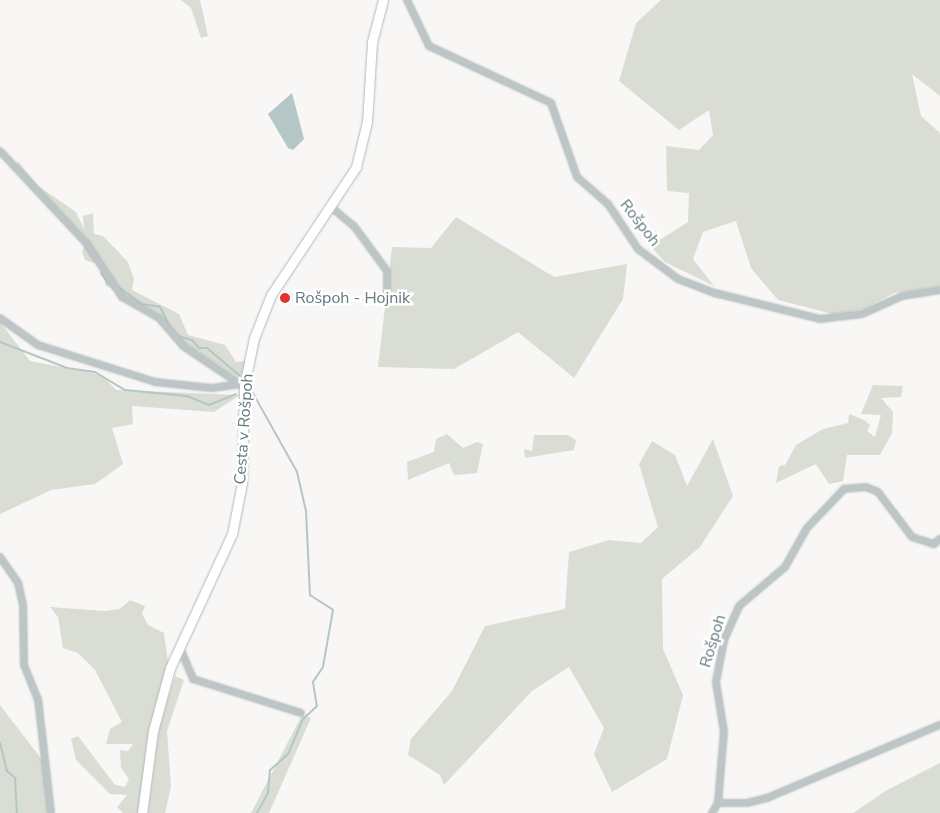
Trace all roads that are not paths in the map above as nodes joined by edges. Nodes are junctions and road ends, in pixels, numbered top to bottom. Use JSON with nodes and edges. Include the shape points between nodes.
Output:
{"nodes":[{"id":1,"x":382,"y":0,"type":"edge"},
{"id":2,"x":407,"y":0,"type":"edge"},
{"id":3,"x":0,"y":151,"type":"edge"},
{"id":4,"x":331,"y":207,"type":"junction"},
{"id":5,"x":940,"y":290,"type":"edge"},
{"id":6,"x":387,"y":298,"type":"dead end"},
{"id":7,"x":0,"y":318,"type":"edge"},
{"id":8,"x":241,"y":384,"type":"junction"},
{"id":9,"x":940,"y":539,"type":"edge"},
{"id":10,"x":0,"y":557,"type":"edge"},
{"id":11,"x":180,"y":648,"type":"junction"},
{"id":12,"x":301,"y":713,"type":"dead end"},
{"id":13,"x":940,"y":725,"type":"edge"},
{"id":14,"x":718,"y":803,"type":"junction"},
{"id":15,"x":51,"y":813,"type":"edge"},
{"id":16,"x":142,"y":813,"type":"edge"},
{"id":17,"x":712,"y":813,"type":"edge"}],
"edges":[{"from":1,"to":4,"type":"street","name":"Cesta v Rošpoh","via":[[372,42],[363,145]]},
{"from":2,"to":5,"type":"street","name":"Rošpoh","via":[[429,46],[551,103],[577,177],[608,204],[638,249],[678,279],[715,293],[820,319],[862,314],[902,296]]},
{"from":3,"to":8,"type":"street","via":[[87,244],[122,297],[158,318],[183,346]]},
{"from":4,"to":6,"type":"street","via":[[354,226],[387,270]]},
{"from":4,"to":8,"type":"street","name":"Cesta v Rošpoh","via":[[271,295]]},
{"from":7,"to":8,"type":"street","via":[[38,345],[155,382],[212,388]]},
{"from":8,"to":11,"type":"street","name":"Cesta v Rošpoh","via":[[242,483],[232,534]]},
{"from":9,"to":14,"type":"street","name":"Rošpoh","via":[[934,544],[912,537],[878,492],[866,487],[844,489],[807,528],[785,567],[739,606],[724,640],[716,682],[724,732]]},
{"from":10,"to":15,"type":"street","via":[[18,583],[23,604],[24,665],[38,700]]},
{"from":11,"to":12,"type":"street","via":[[193,679]]},
{"from":11,"to":16,"type":"street","name":"Cesta v Rošpoh","via":[[158,704]]},
{"from":13,"to":14,"type":"street","via":[[768,798],[746,803]]},
{"from":14,"to":17,"type":"street","name":"Rošpoh"}]}
